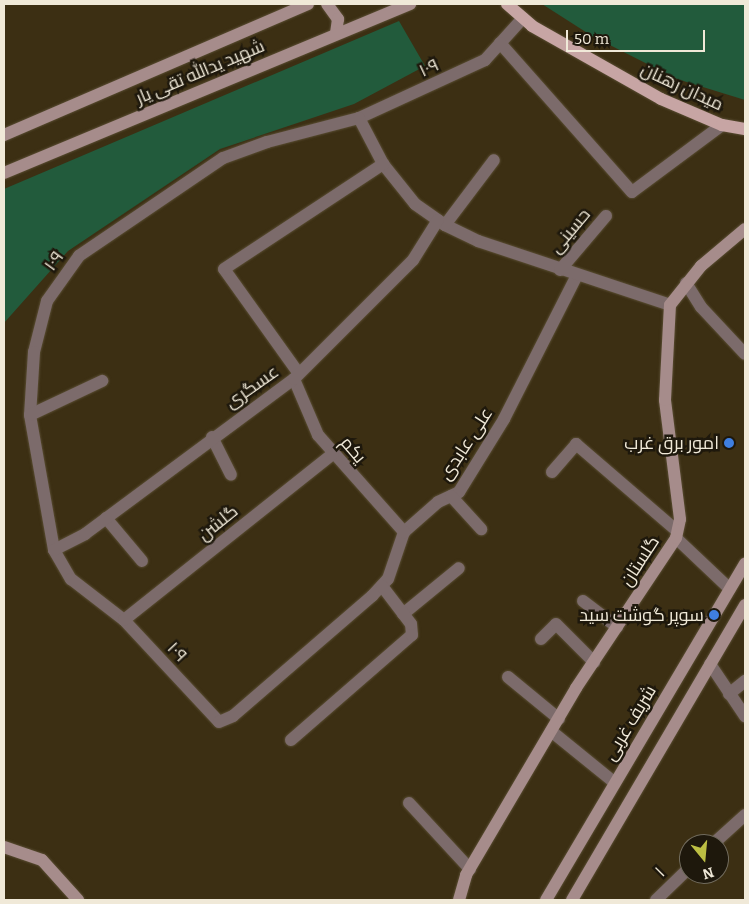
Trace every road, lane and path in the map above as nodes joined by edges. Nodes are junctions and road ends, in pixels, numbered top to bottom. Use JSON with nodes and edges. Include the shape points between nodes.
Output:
{"nodes":[{"id":1,"x":308,"y":4,"type":"edge"},
{"id":2,"x":327,"y":4,"type":"edge"},
{"id":3,"x":410,"y":4,"type":"edge"},
{"id":4,"x":507,"y":4,"type":"edge"},
{"id":5,"x":523,"y":18,"type":"junction"},
{"id":6,"x":336,"y":34,"type":"junction"},
{"id":7,"x":500,"y":43,"type":"junction"},
{"id":8,"x":359,"y":118,"type":"junction"},
{"id":9,"x":722,"y":125,"type":"junction"},
{"id":10,"x":743,"y":132,"type":"edge"},
{"id":11,"x":4,"y":135,"type":"edge"},
{"id":12,"x":494,"y":160,"type":"dead end"},
{"id":13,"x":383,"y":164,"type":"junction"},
{"id":14,"x":4,"y":174,"type":"edge"},
{"id":15,"x":606,"y":216,"type":"dead end"},
{"id":16,"x":442,"y":223,"type":"junction"},
{"id":17,"x":745,"y":229,"type":"edge"},
{"id":18,"x":560,"y":270,"type":"junction"},
{"id":19,"x":577,"y":275,"type":"junction"},
{"id":20,"x":686,"y":283,"type":"junction"},
{"id":21,"x":670,"y":305,"type":"junction"},
{"id":22,"x":745,"y":354,"type":"edge"},
{"id":23,"x":295,"y":375,"type":"junction"},
{"id":24,"x":102,"y":381,"type":"dead end"},
{"id":25,"x":30,"y":415,"type":"junction"},
{"id":26,"x":212,"y":437,"type":"junction"},
{"id":27,"x":333,"y":454,"type":"junction"},
{"id":28,"x":552,"y":472,"type":"dead end"},
{"id":29,"x":231,"y":474,"type":"dead end"},
{"id":30,"x":451,"y":496,"type":"junction"},
{"id":31,"x":106,"y":518,"type":"junction"},
{"id":32,"x":481,"y":529,"type":"dead end"},
{"id":33,"x":404,"y":532,"type":"junction"},
{"id":34,"x":676,"y":534,"type":"junction"},
{"id":35,"x":54,"y":550,"type":"junction"},
{"id":36,"x":142,"y":561,"type":"dead end"},
{"id":37,"x":745,"y":563,"type":"edge"},
{"id":38,"x":459,"y":568,"type":"dead end"},
{"id":39,"x":382,"y":586,"type":"junction"},
{"id":40,"x":730,"y":589,"type":"junction"},
{"id":41,"x":583,"y":600,"type":"dead end"},
{"id":42,"x":745,"y":605,"type":"edge"},
{"id":43,"x":404,"y":614,"type":"junction"},
{"id":44,"x":124,"y":620,"type":"junction"},
{"id":45,"x":617,"y":627,"type":"junction"},
{"id":46,"x":541,"y":639,"type":"dead end"},
{"id":47,"x":594,"y":662,"type":"junction"},
{"id":48,"x":710,"y":664,"type":"junction"},
{"id":49,"x":508,"y":677,"type":"dead end"},
{"id":50,"x":745,"y":681,"type":"edge"},
{"id":51,"x":729,"y":694,"type":"junction"},
{"id":52,"x":745,"y":716,"type":"edge"},
{"id":53,"x":559,"y":719,"type":"junction"},
{"id":54,"x":552,"y":731,"type":"junction"},
{"id":55,"x":291,"y":740,"type":"dead end"},
{"id":56,"x":615,"y":783,"type":"junction"},
{"id":57,"x":409,"y":804,"type":"dead end"},
{"id":58,"x":745,"y":815,"type":"edge"},
{"id":59,"x":724,"y":834,"type":"edge"},
{"id":60,"x":4,"y":847,"type":"edge"},
{"id":61,"x":470,"y":869,"type":"junction"},
{"id":62,"x":679,"y":878,"type":"edge"},
{"id":63,"x":78,"y":900,"type":"edge"},
{"id":64,"x":459,"y":900,"type":"edge"},
{"id":65,"x":546,"y":900,"type":"edge"},
{"id":66,"x":572,"y":900,"type":"edge"},
{"id":67,"x":656,"y":900,"type":"edge"}],
"edges":[{"from":1,"to":11,"type":"street","name":"شهید یدالله تقی یار"},
{"from":2,"to":6,"type":"street","via":[[338,20]]},
{"from":3,"to":6,"type":"street","name":"شهید یدالله تقی یار"},
{"from":4,"to":5,"type":"main road","name":"میدان رهنان"},
{"from":5,"to":7,"type":"street","name":"۱۰۹"},
{"from":5,"to":9,"type":"main road","name":"میدان رهنان","via":[[661,99]]},
{"from":6,"to":14,"type":"street","name":"شهید یدالله تقی یار"},
{"from":7,"to":8,"type":"street","name":"۱۰۹","via":[[485,60]]},
{"from":7,"to":9,"type":"street","via":[[632,192]]},
{"from":8,"to":13,"type":"street"},
{"from":8,"to":25,"type":"street","name":"۱۰۹","via":[[267,142],[223,158],[79,256],[47,301],[34,352]]},
{"from":9,"to":10,"type":"main road","name":"میدان رهنان"},
{"from":12,"to":16,"type":"street","name":"عسگری"},
{"from":13,"to":16,"type":"street","via":[[416,204]]},
{"from":13,"to":23,"type":"street","name":"یکم","via":[[224,269]]},
{"from":15,"to":18,"type":"street","name":"حسینی"},
{"from":16,"to":18,"type":"street"},
{"from":16,"to":23,"type":"street","name":"عسگری","via":[[414,260]]},
{"from":17,"to":20,"type":"street"},
{"from":18,"to":19,"type":"street"},
{"from":19,"to":21,"type":"street"},
{"from":19,"to":30,"type":"street","name":"علی عابدی","via":[[504,419],[459,492]]},
{"from":20,"to":21,"type":"street"},
{"from":20,"to":22,"type":"street","via":[[701,307]]},
{"from":21,"to":34,"type":"street","name":"گلستان","via":[[665,400],[680,519]]},
{"from":23,"to":26,"type":"street","name":"عسگری"},
{"from":23,"to":27,"type":"street","name":"یکم","via":[[318,435]]},
{"from":24,"to":25,"type":"street"},
{"from":25,"to":35,"type":"street","name":"۱۰۹"},
{"from":26,"to":29,"type":"street"},
{"from":26,"to":31,"type":"street","name":"عسگری"},
{"from":27,"to":33,"type":"street","name":"یکم"},
{"from":27,"to":44,"type":"street","name":"گلشن"},
{"from":28,"to":34,"type":"street","via":[[576,444]]},
{"from":30,"to":32,"type":"street"},
{"from":30,"to":33,"type":"street","name":"علی عابدی"},
{"from":31,"to":35,"type":"street","name":"عسگری"},
{"from":31,"to":36,"type":"street"},
{"from":33,"to":39,"type":"street","via":[[388,579]]},
{"from":34,"to":40,"type":"street"},
{"from":34,"to":45,"type":"street","name":"گلستان"},
{"from":35,"to":44,"type":"street","name":"۱۰۹","via":[[71,579]]},
{"from":37,"to":40,"type":"street","name":"شریف غربی"},
{"from":38,"to":43,"type":"street"},
{"from":39,"to":43,"type":"street"},
{"from":39,"to":44,"type":"street","name":"۱۰۹","via":[[233,716],[219,722]]},
{"from":40,"to":56,"type":"street","name":"شریف غربی"},
{"from":41,"to":45,"type":"street"},
{"from":42,"to":48,"type":"street"},
{"from":43,"to":55,"type":"street","via":[[411,624],[412,635]]},
{"from":45,"to":47,"type":"street","name":"گلستان"},
{"from":46,"to":47,"type":"street","via":[[556,624]]},
{"from":47,"to":53,"type":"street","name":"گلستان"},
{"from":48,"to":51,"type":"street"},
{"from":48,"to":66,"type":"street"},
{"from":49,"to":53,"type":"street"},
{"from":50,"to":51,"type":"street"},
{"from":51,"to":52,"type":"street"},
{"from":53,"to":54,"type":"street","name":"گلستان"},
{"from":54,"to":56,"type":"street"},
{"from":54,"to":61,"type":"street","name":"گلستان"},
{"from":56,"to":65,"type":"street","name":"شریف غربی"},
{"from":57,"to":61,"type":"street"},
{"from":58,"to":59,"type":"street"},
{"from":60,"to":63,"type":"street","via":[[42,860]]},
{"from":61,"to":64,"type":"street","name":"گلستان"},
{"from":62,"to":67,"type":"street","name":"۱"}]}
